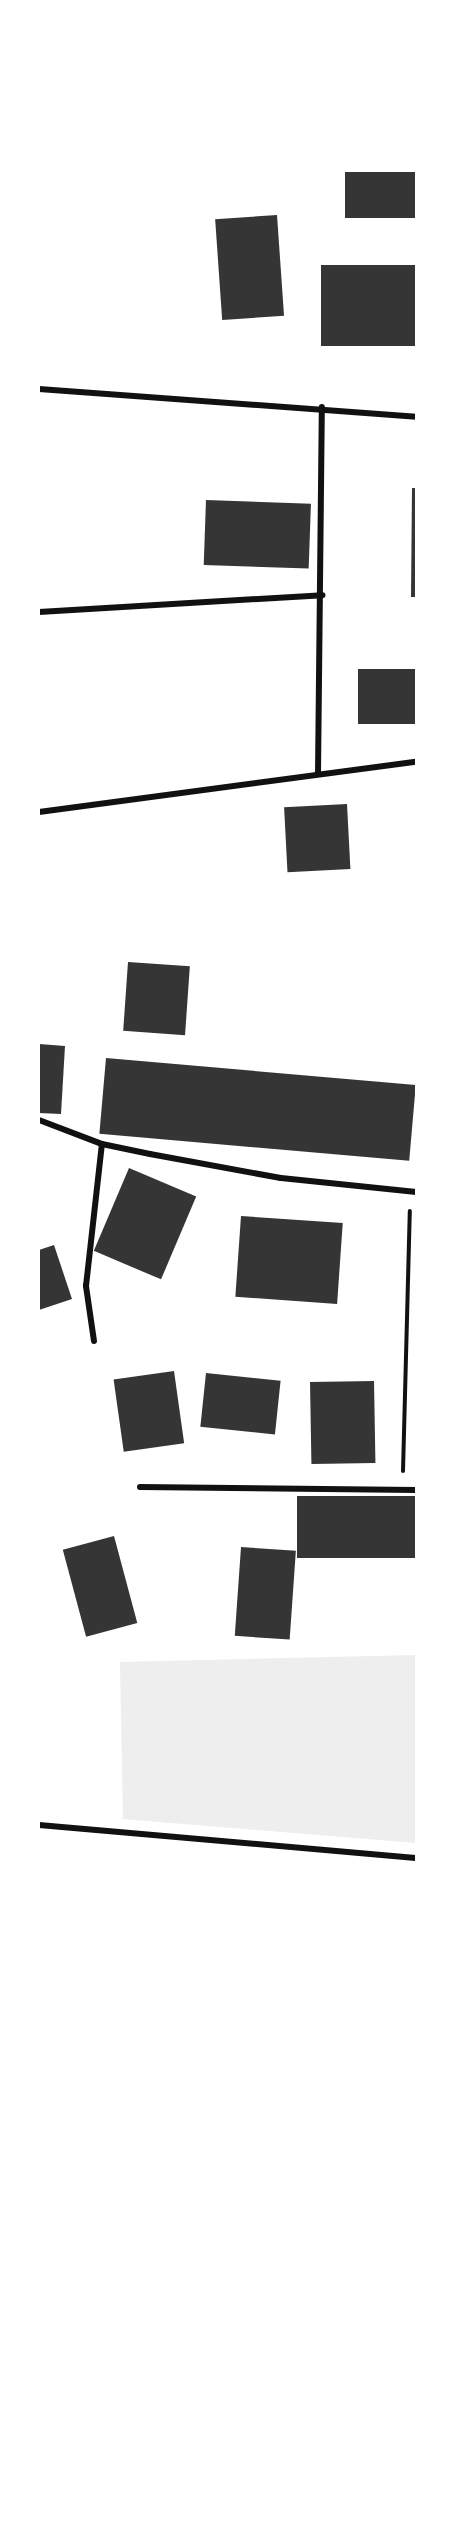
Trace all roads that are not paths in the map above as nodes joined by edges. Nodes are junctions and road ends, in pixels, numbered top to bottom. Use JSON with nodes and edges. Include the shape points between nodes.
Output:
{"nodes":[{"id":1,"x":39,"y":389,"type":"edge"},
{"id":2,"x":322,"y":407,"type":"junction"},
{"id":3,"x":416,"y":417,"type":"edge"},
{"id":4,"x":322,"y":595,"type":"junction"},
{"id":5,"x":39,"y":612,"type":"edge"},
{"id":6,"x":416,"y":762,"type":"edge"},
{"id":7,"x":318,"y":774,"type":"junction"},
{"id":8,"x":39,"y":812,"type":"edge"},
{"id":9,"x":39,"y":1120,"type":"edge"},
{"id":10,"x":102,"y":1144,"type":"junction"},
{"id":11,"x":413,"y":1191,"type":"edge"},
{"id":12,"x":94,"y":1341,"type":"dead end"},
{"id":13,"x":140,"y":1487,"type":"dead end"},
{"id":14,"x":416,"y":1490,"type":"edge"},
{"id":15,"x":39,"y":1825,"type":"edge"},
{"id":16,"x":416,"y":1858,"type":"edge"}],
"edges":[{"from":1,"to":2,"type":"street"},
{"from":2,"to":3,"type":"street"},
{"from":2,"to":4,"type":"street"},
{"from":4,"to":5,"type":"street"},
{"from":4,"to":7,"type":"street"},
{"from":6,"to":7,"type":"street"},
{"from":7,"to":8,"type":"street"},
{"from":9,"to":10,"type":"street"},
{"from":10,"to":11,"type":"street","via":[[281,1178]]},
{"from":10,"to":12,"type":"street","via":[[86,1286]]},
{"from":13,"to":14,"type":"street"},
{"from":15,"to":16,"type":"street"}]}
